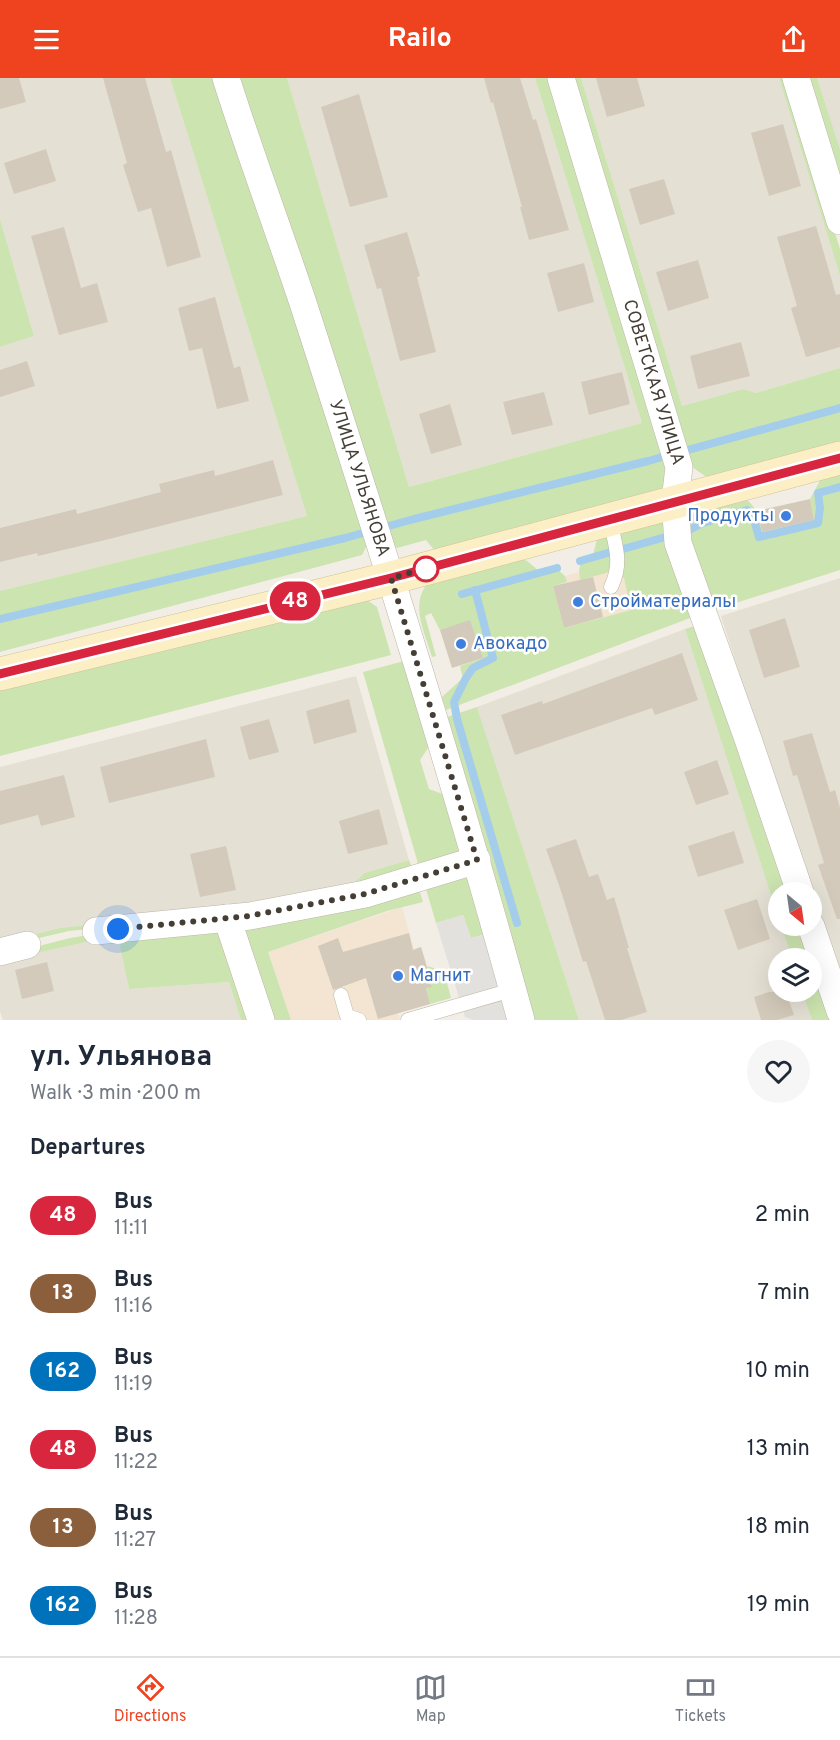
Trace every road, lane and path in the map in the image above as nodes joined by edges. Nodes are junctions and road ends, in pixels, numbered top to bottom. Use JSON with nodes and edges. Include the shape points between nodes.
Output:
{"nodes":[{"id":1,"x":226,"y":78,"type":"edge"},
{"id":2,"x":561,"y":78,"type":"edge"},
{"id":3,"x":796,"y":78,"type":"edge"},
{"id":4,"x":840,"y":222,"type":"edge"},
{"id":5,"x":840,"y":458,"type":"edge"},
{"id":6,"x":675,"y":501,"type":"junction"},
{"id":7,"x":609,"y":519,"type":"junction"},
{"id":8,"x":391,"y":578,"type":"junction"},
{"id":9,"x":610,"y":587,"type":"dead end"},
{"id":10,"x":0,"y":674,"type":"edge"},
{"id":11,"x":477,"y":860,"type":"junction"},
{"id":12,"x":797,"y":882,"type":"edge"},
{"id":13,"x":227,"y":918,"type":"junction"},
{"id":14,"x":96,"y":931,"type":"dead end"},
{"id":15,"x":814,"y":936,"type":"edge"},
{"id":16,"x":27,"y":945,"type":"dead end"},
{"id":17,"x":0,"y":952,"type":"edge"},
{"id":18,"x":512,"y":990,"type":"junction"},
{"id":19,"x":341,"y":995,"type":"dead end"},
{"id":20,"x":840,"y":1011,"type":"edge"},
{"id":21,"x":261,"y":1020,"type":"edge"},
{"id":22,"x":359,"y":1020,"type":"edge"},
{"id":23,"x":408,"y":1020,"type":"edge"},
{"id":24,"x":521,"y":1020,"type":"edge"}],
"edges":[{"from":1,"to":8,"type":"street","name":"УЛИЦА УЛЬЯНОВА"},
{"from":2,"to":6,"type":"street","name":"СОВЕТСКАЯ УЛИЦА","via":[[679,467]]},
{"from":3,"to":4,"type":"street"},
{"from":5,"to":6,"type":"main road"},
{"from":6,"to":7,"type":"main road"},
{"from":6,"to":12,"type":"street","name":"СОВЕТСКАЯ УЛИЦА","via":[[678,543]]},
{"from":7,"to":8,"type":"main road"},
{"from":7,"to":9,"type":"lane","via":[[618,559],[617,575]]},
{"from":8,"to":10,"type":"main road"},
{"from":8,"to":11,"type":"street","name":"УЛИЦА УЛЬЯНОВА"},
{"from":11,"to":13,"type":"street","via":[[365,894]]},
{"from":11,"to":18,"type":"street","name":"УЛИЦА УЛЬЯНОВА"},
{"from":13,"to":14,"type":"street"},
{"from":13,"to":21,"type":"street"},
{"from":15,"to":20,"type":"street"},
{"from":16,"to":17,"type":"street"},
{"from":18,"to":23,"type":"lane"},
{"from":18,"to":24,"type":"street","name":"УЛИЦА УЛЬЯНОВА"},
{"from":19,"to":22,"type":"lane","via":[[347,1016]]}]}
